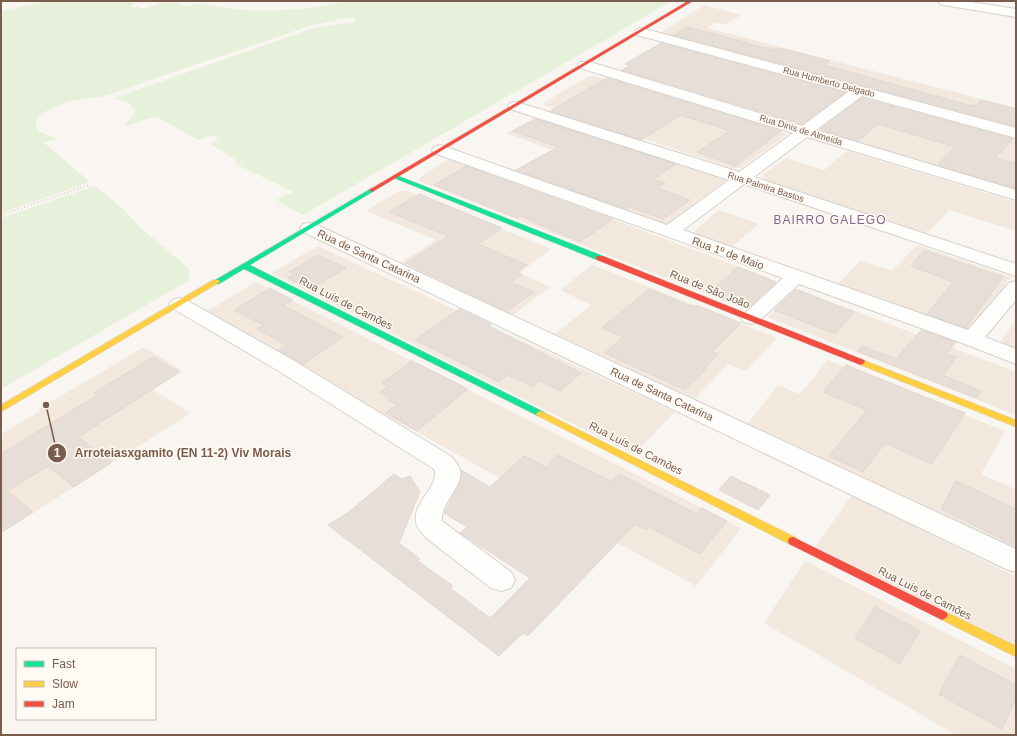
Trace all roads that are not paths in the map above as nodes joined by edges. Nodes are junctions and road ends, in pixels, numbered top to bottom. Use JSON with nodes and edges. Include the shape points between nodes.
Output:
{"nodes":[{"id":1,"x":691,"y":1,"type":"edge"},
{"id":2,"x":944,"y":1,"type":"edge"},
{"id":3,"x":1016,"y":13,"type":"edge"},
{"id":4,"x":641,"y":32,"type":"junction"},
{"id":5,"x":585,"y":65,"type":"junction"},
{"id":6,"x":859,"y":91,"type":"junction"},
{"id":7,"x":515,"y":106,"type":"junction"},
{"id":8,"x":805,"y":131,"type":"junction"},
{"id":9,"x":1016,"y":133,"type":"edge"},
{"id":10,"x":440,"y":150,"type":"junction"},
{"id":11,"x":396,"y":177,"type":"junction"},
{"id":12,"x":741,"y":178,"type":"junction"},
{"id":13,"x":1016,"y":195,"type":"edge"},
{"id":14,"x":309,"y":228,"type":"junction"},
{"id":15,"x":669,"y":232,"type":"junction"},
{"id":16,"x":245,"y":266,"type":"junction"},
{"id":17,"x":1016,"y":270,"type":"edge"},
{"id":18,"x":796,"y":277,"type":"junction"},
{"id":19,"x":1016,"y":287,"type":"edge"},
{"id":20,"x":179,"y":304,"type":"junction"},
{"id":21,"x":752,"y":318,"type":"junction"},
{"id":22,"x":972,"y":339,"type":"junction"},
{"id":23,"x":1016,"y":357,"type":"edge"},
{"id":24,"x":1,"y":409,"type":"edge"},
{"id":25,"x":1016,"y":424,"type":"edge"},
{"id":26,"x":1016,"y":561,"type":"edge"},
{"id":27,"x":501,"y":580,"type":"dead end"},
{"id":28,"x":1016,"y":652,"type":"edge"}],
"edges":[{"from":1,"to":4,"type":"street"},
{"from":2,"to":3,"type":"street"},
{"from":4,"to":5,"type":"street"},
{"from":4,"to":6,"type":"street","name":"Rua Humberto Delgado"},
{"from":5,"to":7,"type":"street"},
{"from":5,"to":8,"type":"street","name":"Rua Dinis de Almeida"},
{"from":6,"to":8,"type":"street"},
{"from":6,"to":9,"type":"street","name":"Rua Humberto Delgado"},
{"from":7,"to":10,"type":"street"},
{"from":7,"to":12,"type":"street","name":"Rua Palmira Bastos"},
{"from":8,"to":12,"type":"street"},
{"from":8,"to":13,"type":"street","name":"Rua Dinis de Almeida"},
{"from":10,"to":11,"type":"street"},
{"from":10,"to":15,"type":"street","name":"Rua 1º de Maio"},
{"from":11,"to":14,"type":"street"},
{"from":11,"to":21,"type":"street","name":"Rua de São João"},
{"from":12,"to":15,"type":"street"},
{"from":12,"to":17,"type":"street","name":"Rua Palmira Bastos"},
{"from":14,"to":16,"type":"street"},
{"from":14,"to":26,"type":"street","name":"Rua de Santa Catarina"},
{"from":15,"to":18,"type":"street","name":"Rua 1º de Maio"},
{"from":16,"to":20,"type":"street"},
{"from":16,"to":28,"type":"street","name":"Rua Luís de Camões"},
{"from":18,"to":21,"type":"street"},
{"from":18,"to":22,"type":"street","name":"Rua 1º de Maio"},
{"from":19,"to":22,"type":"street"},
{"from":20,"to":24,"type":"street"},
{"from":20,"to":27,"type":"street","via":[[285,365],[443,463],[448,470],[448,478],[428,513],[429,522],[435,531]]},
{"from":21,"to":25,"type":"street","name":"Rua de São João"},
{"from":22,"to":23,"type":"street","name":"Rua 1º de Maio"}]}
